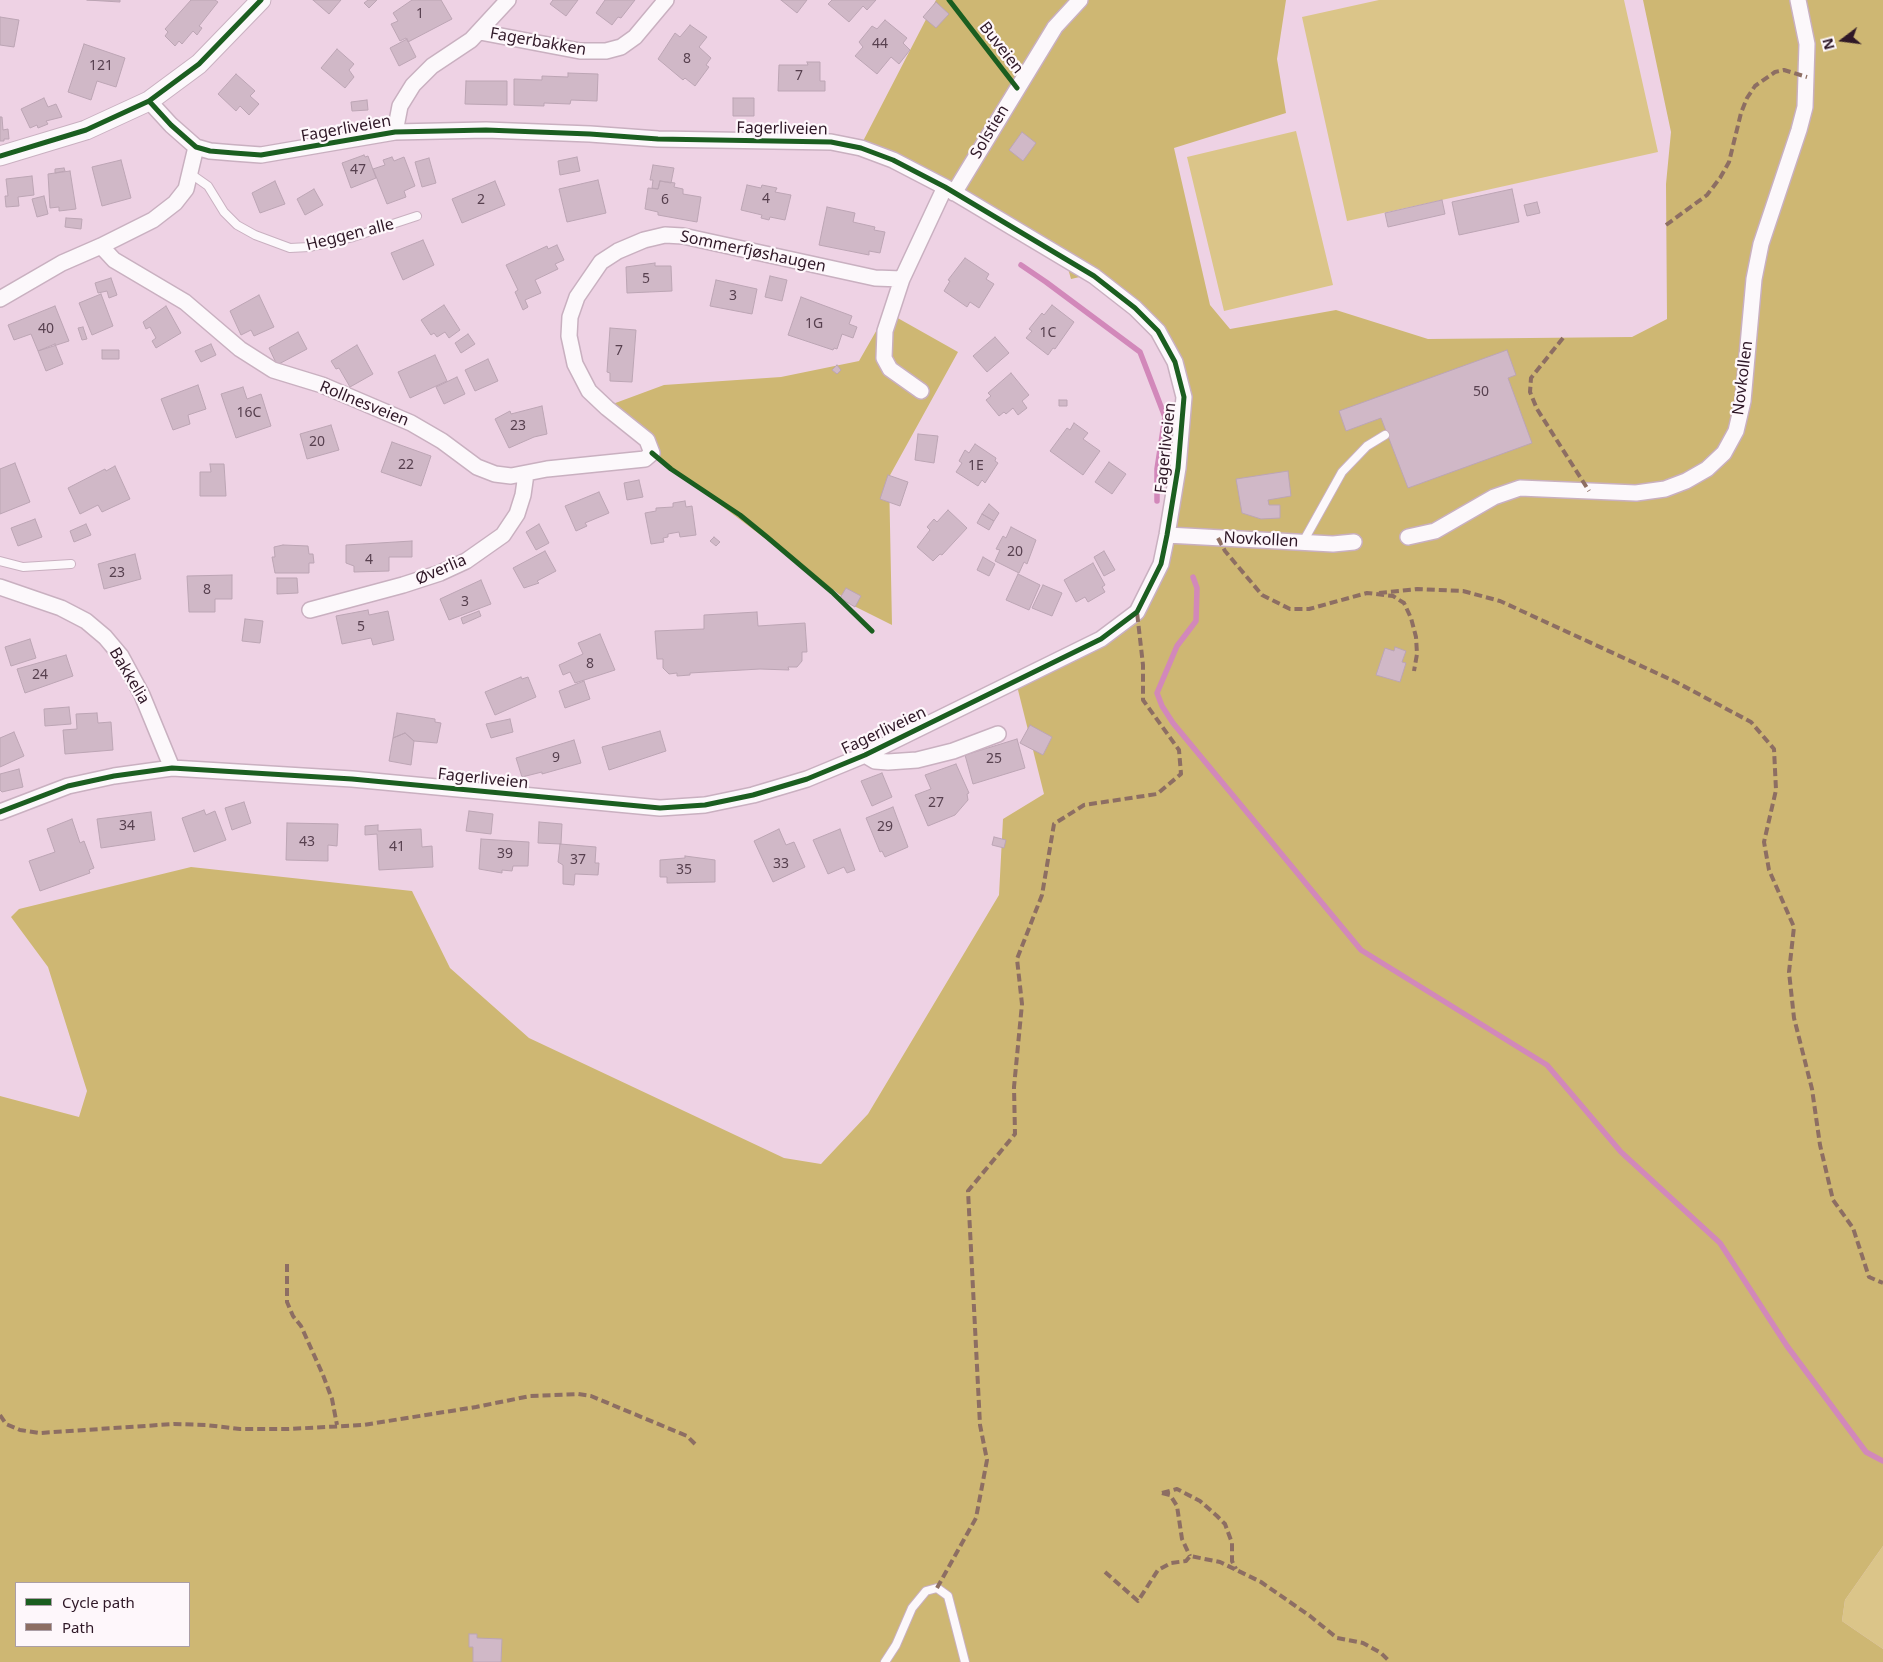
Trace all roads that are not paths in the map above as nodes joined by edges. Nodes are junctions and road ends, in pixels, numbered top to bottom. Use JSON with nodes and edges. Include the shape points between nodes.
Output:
{"nodes":[{"id":1,"x":261,"y":0,"type":"edge"},
{"id":2,"x":508,"y":0,"type":"edge"},
{"id":3,"x":666,"y":0,"type":"edge"},
{"id":4,"x":1080,"y":0,"type":"edge"},
{"id":5,"x":1798,"y":0,"type":"edge"},
{"id":6,"x":480,"y":32,"type":"junction"},
{"id":7,"x":149,"y":101,"type":"junction"},
{"id":8,"x":395,"y":132,"type":"junction"},
{"id":9,"x":196,"y":147,"type":"junction"},
{"id":10,"x":0,"y":156,"type":"edge"},
{"id":11,"x":191,"y":174,"type":"junction"},
{"id":12,"x":950,"y":190,"type":"junction"},
{"id":13,"x":417,"y":216,"type":"dead end"},
{"id":14,"x":101,"y":246,"type":"junction"},
{"id":15,"x":902,"y":279,"type":"junction"},
{"id":16,"x":0,"y":300,"type":"edge"},
{"id":17,"x":921,"y":391,"type":"dead end"},
{"id":18,"x":1385,"y":435,"type":"dead end"},
{"id":19,"x":652,"y":452,"type":"joint"},
{"id":20,"x":526,"y":474,"type":"junction"},
{"id":21,"x":1167,"y":535,"type":"junction"},
{"id":22,"x":1408,"y":537,"type":"dead end"},
{"id":23,"x":1303,"y":542,"type":"junction"},
{"id":24,"x":1354,"y":542,"type":"dead end"},
{"id":25,"x":0,"y":562,"type":"edge"},
{"id":26,"x":71,"y":564,"type":"dead end"},
{"id":27,"x":0,"y":588,"type":"edge"},
{"id":28,"x":310,"y":610,"type":"dead end"},
{"id":29,"x":998,"y":734,"type":"dead end"},
{"id":30,"x":865,"y":755,"type":"junction"},
{"id":31,"x":172,"y":768,"type":"junction"},
{"id":32,"x":0,"y":812,"type":"edge"},
{"id":33,"x":885,"y":1662,"type":"edge"},
{"id":34,"x":965,"y":1662,"type":"edge"}],
"edges":[{"from":1,"to":7,"type":"street","via":[[199,64]]},
{"from":2,"to":6,"type":"street","name":"Fagerbakken"},
{"from":3,"to":6,"type":"street","name":"Fagerbakken","via":[[635,37],[621,47],[606,51],[580,51]]},
{"from":4,"to":12,"type":"street","name":"Solstien","via":[[1055,27]]},
{"from":5,"to":22,"type":"street","name":"Novkollen","via":[[1808,44],[1805,107],[1761,244],[1754,279],[1743,401],[1736,431],[1724,453],[1707,470],[1665,489],[1636,493],[1520,488],[1494,497],[1435,531]]},
{"from":6,"to":8,"type":"street","name":"Fagerbakken","via":[[432,66],[412,85],[400,106]]},
{"from":7,"to":9,"type":"street","name":"Fagerliveien"},
{"from":7,"to":10,"type":"street","via":[[86,130]]},
{"from":8,"to":9,"type":"street","name":"Fagerliveien","via":[[261,154]]},
{"from":8,"to":12,"type":"street","name":"Fagerliveien","via":[[486,130],[658,140],[832,142],[893,160]]},
{"from":9,"to":11,"type":"street"},
{"from":11,"to":13,"type":"lane","name":"Heggen alle","via":[[208,186],[224,212],[237,225],[290,248],[353,237]]},
{"from":11,"to":14,"type":"street","via":[[186,190],[175,203],[152,220]]},
{"from":12,"to":15,"type":"street"},
{"from":12,"to":21,"type":"street","name":"Fagerliveien","via":[[1094,276],[1158,331],[1176,362],[1184,397],[1178,468]]},
{"from":14,"to":16,"type":"street","via":[[62,263]]},
{"from":14,"to":20,"type":"street","name":"Rollnesveien","via":[[114,260],[185,302],[246,353],[272,370],[322,385],[411,423],[477,467],[494,474]]},
{"from":15,"to":17,"type":"street","via":[[885,331],[884,358],[890,369]]},
{"from":15,"to":19,"type":"street","name":"Sommerfjøshaugen","via":[[875,278],[683,236],[665,235],[644,240],[601,262],[577,297],[570,317],[572,357],[589,390],[647,440]]},
{"from":18,"to":23,"type":"lane","via":[[1367,446],[1342,472]]},
{"from":19,"to":20,"type":"street","name":"Rollnesveien","via":[[645,459]]},
{"from":20,"to":28,"type":"street","name":"Øverlia","via":[[517,514],[502,534],[466,561],[404,585]]},
{"from":21,"to":23,"type":"street","name":"Novkollen"},
{"from":21,"to":30,"type":"street","name":"Fagerliveien","via":[[1161,564],[1137,612],[1101,639]]},
{"from":23,"to":24,"type":"street","name":"Novkollen"},
{"from":25,"to":26,"type":"lane","via":[[23,567]]},
{"from":27,"to":31,"type":"street","name":"Bakkelia","via":[[61,608],[86,621],[105,637],[121,656],[142,694]]},
{"from":29,"to":30,"type":"street","name":"Fagerliveien","via":[[917,760],[874,761]]},
{"from":30,"to":31,"type":"street","name":"Fagerliveien","via":[[807,779],[753,795],[705,805],[660,808],[352,779]]},
{"from":31,"to":32,"type":"street","name":"Fagerliveien","via":[[68,786]]},
{"from":33,"to":34,"type":"lane","via":[[912,1608],[926,1591],[937,1588],[948,1596]]}]}
